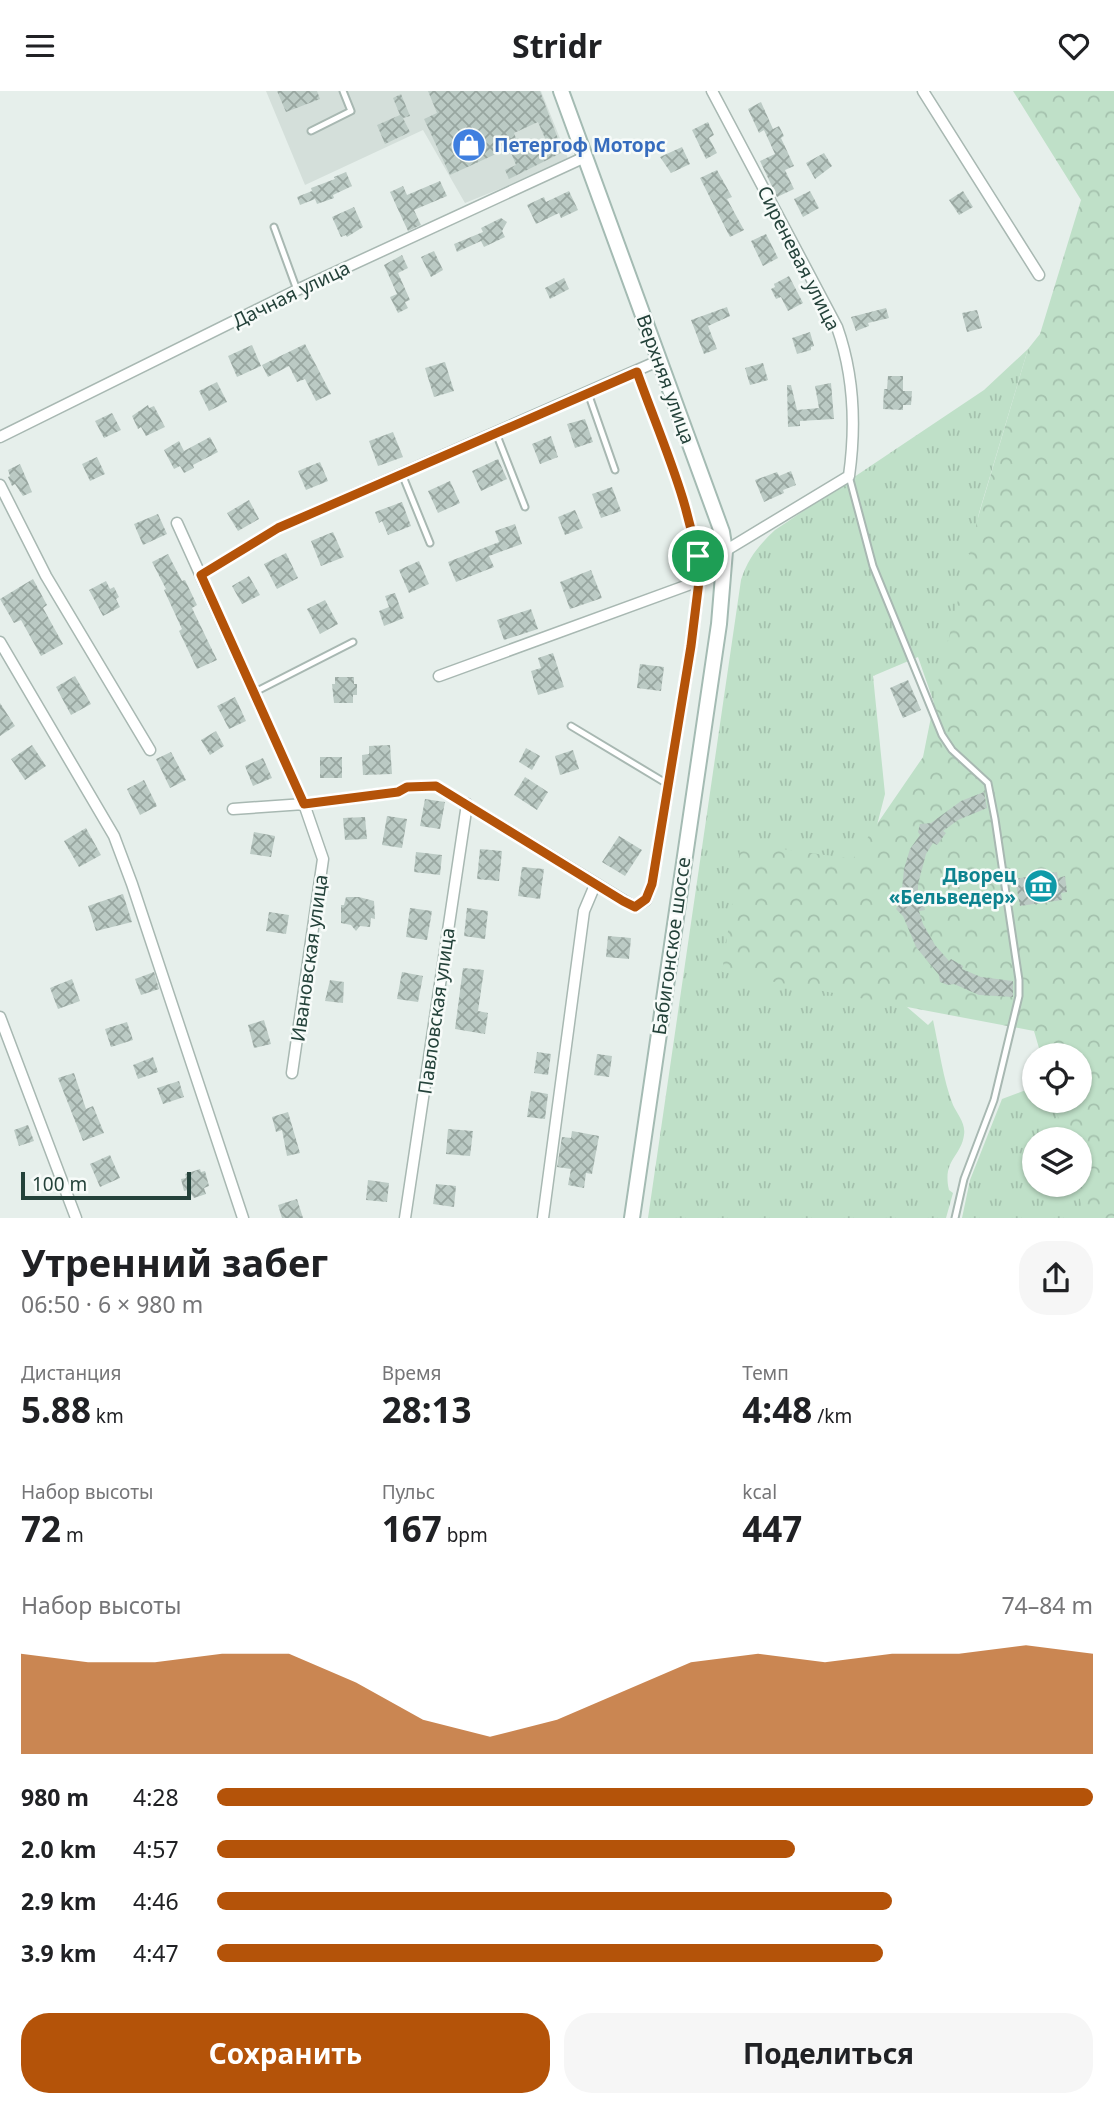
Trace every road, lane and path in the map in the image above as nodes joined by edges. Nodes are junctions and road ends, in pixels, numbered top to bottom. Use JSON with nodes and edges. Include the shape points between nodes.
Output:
{"nodes":[{"id":1,"x":343,"y":91,"type":"edge"},
{"id":2,"x":561,"y":91,"type":"edge"},
{"id":3,"x":712,"y":91,"type":"edge"},
{"id":4,"x":922,"y":91,"type":"edge"},
{"id":5,"x":311,"y":131,"type":"dead end"},
{"id":6,"x":585,"y":157,"type":"junction"},
{"id":7,"x":274,"y":227,"type":"dead end"},
{"id":8,"x":1039,"y":275,"type":"dead end"},
{"id":9,"x":297,"y":289,"type":"junction"},
{"id":10,"x":658,"y":361,"type":"junction"},
{"id":11,"x":637,"y":372,"type":"junction"},
{"id":12,"x":588,"y":393,"type":"junction"},
{"id":13,"x":496,"y":433,"type":"junction"},
{"id":14,"x":0,"y":437,"type":"edge"},
{"id":15,"x":615,"y":470,"type":"dead end"},
{"id":16,"x":402,"y":474,"type":"junction"},
{"id":17,"x":849,"y":477,"type":"junction"},
{"id":18,"x":0,"y":485,"type":"edge"},
{"id":19,"x":525,"y":507,"type":"dead end"},
{"id":20,"x":177,"y":523,"type":"dead end"},
{"id":21,"x":430,"y":543,"type":"dead end"},
{"id":22,"x":725,"y":551,"type":"junction"},
{"id":23,"x":201,"y":575,"type":"junction"},
{"id":24,"x":699,"y":581,"type":"junction"},
{"id":25,"x":0,"y":642,"type":"edge"},
{"id":26,"x":353,"y":642,"type":"dead end"},
{"id":27,"x":711,"y":675,"type":"joint"},
{"id":28,"x":439,"y":676,"type":"dead end"},
{"id":29,"x":253,"y":692,"type":"junction"},
{"id":30,"x":571,"y":726,"type":"dead end"},
{"id":31,"x":150,"y":750,"type":"dead end"},
{"id":32,"x":669,"y":785,"type":"junction"},
{"id":33,"x":304,"y":804,"type":"junction"},
{"id":34,"x":467,"y":804,"type":"junction"},
{"id":35,"x":233,"y":809,"type":"dead end"},
{"id":36,"x":595,"y":885,"type":"junction"},
{"id":37,"x":0,"y":1017,"type":"edge"},
{"id":38,"x":292,"y":1073,"type":"dead end"},
{"id":39,"x":76,"y":1218,"type":"edge"},
{"id":40,"x":243,"y":1218,"type":"edge"},
{"id":41,"x":405,"y":1218,"type":"edge"},
{"id":42,"x":543,"y":1218,"type":"edge"},
{"id":43,"x":632,"y":1218,"type":"edge"},
{"id":44,"x":955,"y":1218,"type":"edge"}],
"edges":[{"from":1,"to":5,"type":"lane","via":[[351,111]]},
{"from":2,"to":6,"type":"street","name":"Верхняя улица"},
{"from":3,"to":17,"type":"street","name":"Сиреневая улица","via":[[846,351],[853,417]]},
{"from":4,"to":8,"type":"street"},
{"from":6,"to":9,"type":"street","name":"Дачная улица"},
{"from":6,"to":10,"type":"street","name":"Верхняя улица"},
{"from":7,"to":9,"type":"lane"},
{"from":9,"to":14,"type":"street","name":"Дачная улица"},
{"from":10,"to":11,"type":"street"},
{"from":10,"to":22,"type":"street","name":"Верхняя улица","via":[[715,510]]},
{"from":11,"to":12,"type":"street"},
{"from":11,"to":24,"type":"street","via":[[689,516]]},
{"from":12,"to":13,"type":"street"},
{"from":12,"to":15,"type":"lane"},
{"from":13,"to":16,"type":"street"},
{"from":13,"to":19,"type":"lane"},
{"from":16,"to":21,"type":"lane"},
{"from":16,"to":23,"type":"street","via":[[278,528]]},
{"from":17,"to":22,"type":"street"},
{"from":17,"to":44,"type":"lane","via":[[873,566],[943,735],[952,750],[988,783],[1017,967],[1019,996],[994,1100],[964,1179]]},
{"from":18,"to":31,"type":"street","via":[[46,576]]},
{"from":20,"to":23,"type":"street","name":"Ивановская улица"},
{"from":22,"to":27,"type":"street","name":"Верхняя улица"},
{"from":23,"to":29,"type":"street","name":"Ивановская улица"},
{"from":24,"to":28,"type":"street"},
{"from":24,"to":32,"type":"street"},
{"from":25,"to":40,"type":"street","via":[[114,836]]},
{"from":26,"to":29,"type":"lane"},
{"from":27,"to":43,"type":"street","name":"Бабигонское шоссе"},
{"from":29,"to":33,"type":"street","name":"Ивановская улица"},
{"from":30,"to":32,"type":"lane"},
{"from":32,"to":36,"type":"street","via":[[646,899],[635,907]]},
{"from":33,"to":34,"type":"street","via":[[436,786]]},
{"from":33,"to":35,"type":"street"},
{"from":33,"to":38,"type":"street","name":"Ивановская улица","via":[[323,859]]},
{"from":34,"to":36,"type":"street"},
{"from":34,"to":41,"type":"street","name":"Павловская улица"},
{"from":36,"to":42,"type":"street","via":[[584,911]]},
{"from":37,"to":39,"type":"street"}]}
